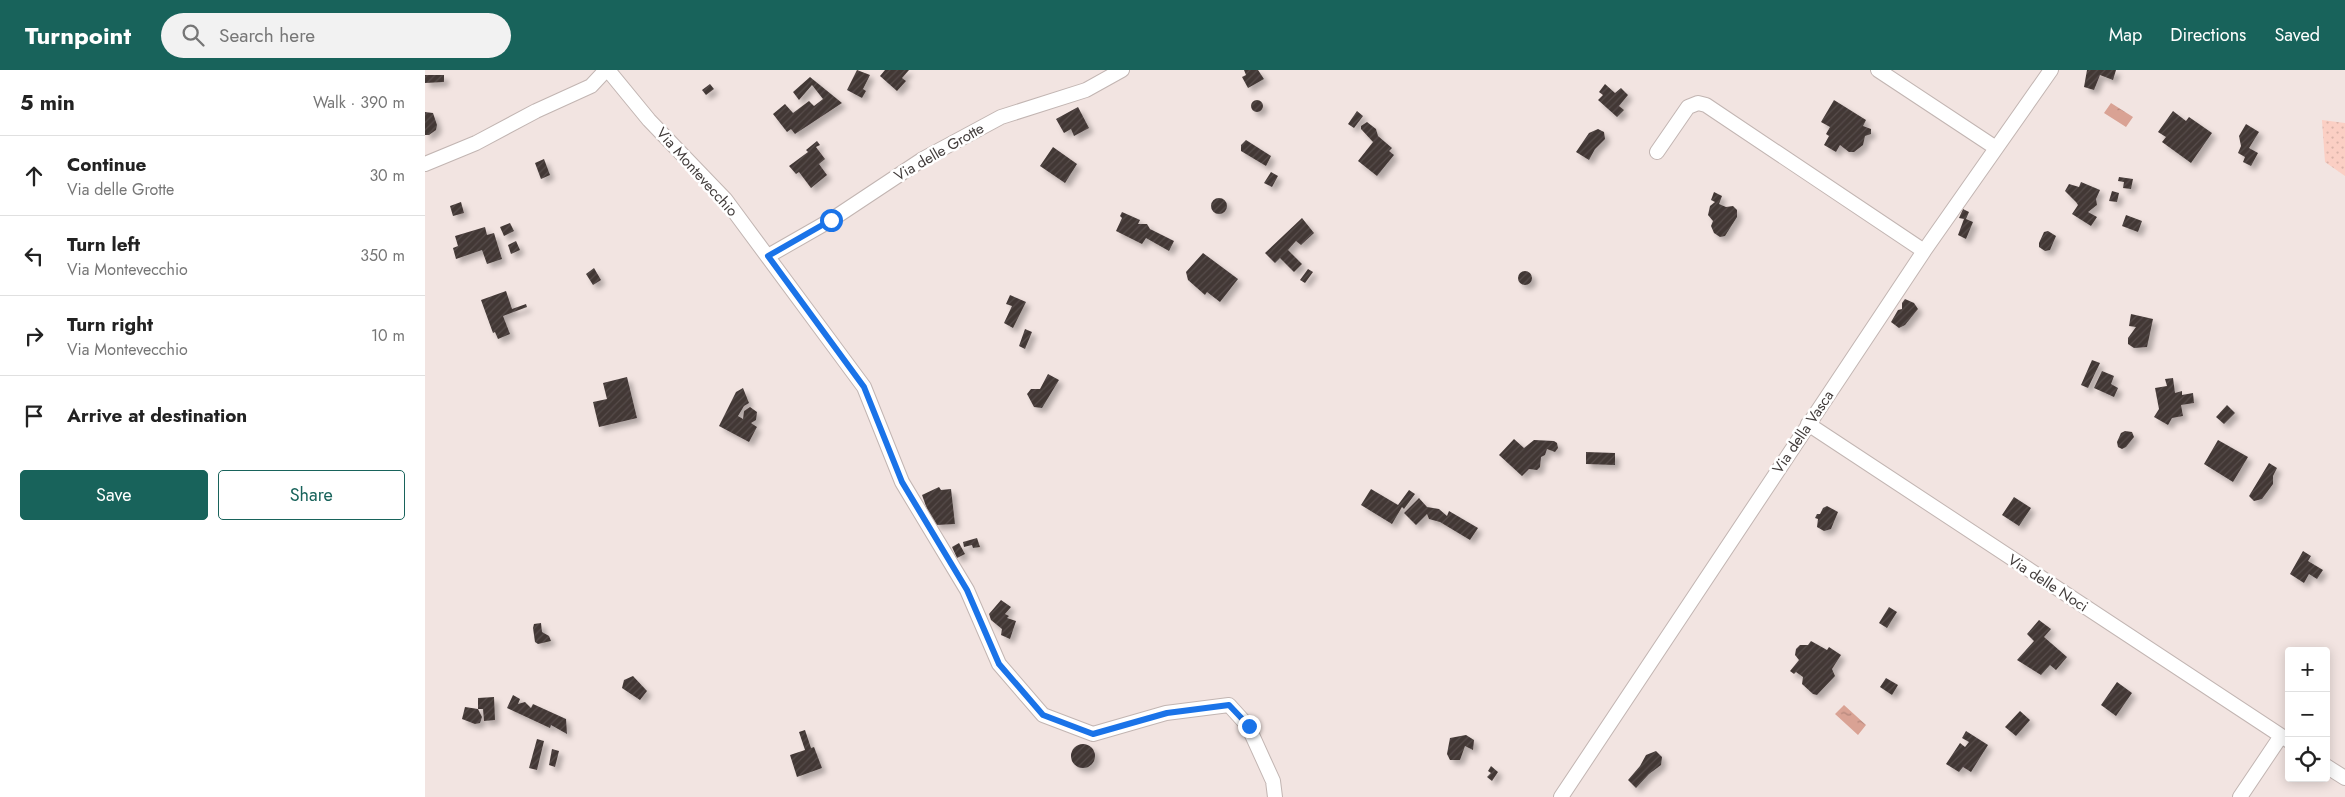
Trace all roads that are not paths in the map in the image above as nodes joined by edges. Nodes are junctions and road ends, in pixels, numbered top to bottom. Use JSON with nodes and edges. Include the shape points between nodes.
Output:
{"nodes":[{"id":1,"x":607,"y":70,"type":"edge"},
{"id":2,"x":1121,"y":70,"type":"edge"},
{"id":3,"x":1878,"y":70,"type":"edge"},
{"id":4,"x":2051,"y":70,"type":"edge"},
{"id":5,"x":1996,"y":148,"type":"junction"},
{"id":6,"x":1657,"y":152,"type":"dead end"},
{"id":7,"x":425,"y":164,"type":"edge"},
{"id":8,"x":1923,"y":251,"type":"junction"},
{"id":9,"x":768,"y":256,"type":"junction"},
{"id":10,"x":1808,"y":424,"type":"junction"},
{"id":11,"x":2285,"y":739,"type":"edge"},
{"id":12,"x":2330,"y":769,"type":"edge"},
{"id":13,"x":2345,"y":778,"type":"edge"},
{"id":14,"x":1275,"y":797,"type":"edge"},
{"id":15,"x":1561,"y":797,"type":"edge"},
{"id":16,"x":2241,"y":797,"type":"edge"}],
"edges":[{"from":1,"to":7,"type":"street","via":[[591,86],[476,143]]},
{"from":1,"to":9,"type":"street","name":"Via Montevecchio","via":[[649,120],[725,200]]},
{"from":2,"to":9,"type":"street","name":"Via delle Grotte","via":[[1086,90],[1001,117],[923,159],[831,220]]},
{"from":3,"to":5,"type":"street"},
{"from":4,"to":5,"type":"street","name":"Via della Vasca"},
{"from":5,"to":8,"type":"street","name":"Via della Vasca"},
{"from":6,"to":8,"type":"street","via":[[1688,107],[1699,103]]},
{"from":8,"to":10,"type":"street","name":"Via della Vasca"},
{"from":9,"to":14,"type":"street","name":"Via Montevecchio","via":[[864,387],[902,482],[967,590],[999,664],[1043,715],[1093,734],[1167,713],[1229,705],[1249,726],[1273,781]]},
{"from":10,"to":11,"type":"street","name":"Via delle Noci"},
{"from":10,"to":15,"type":"street","name":"Via della Vasca"},
{"from":11,"to":16,"type":"street"},
{"from":12,"to":13,"type":"street"}]}
